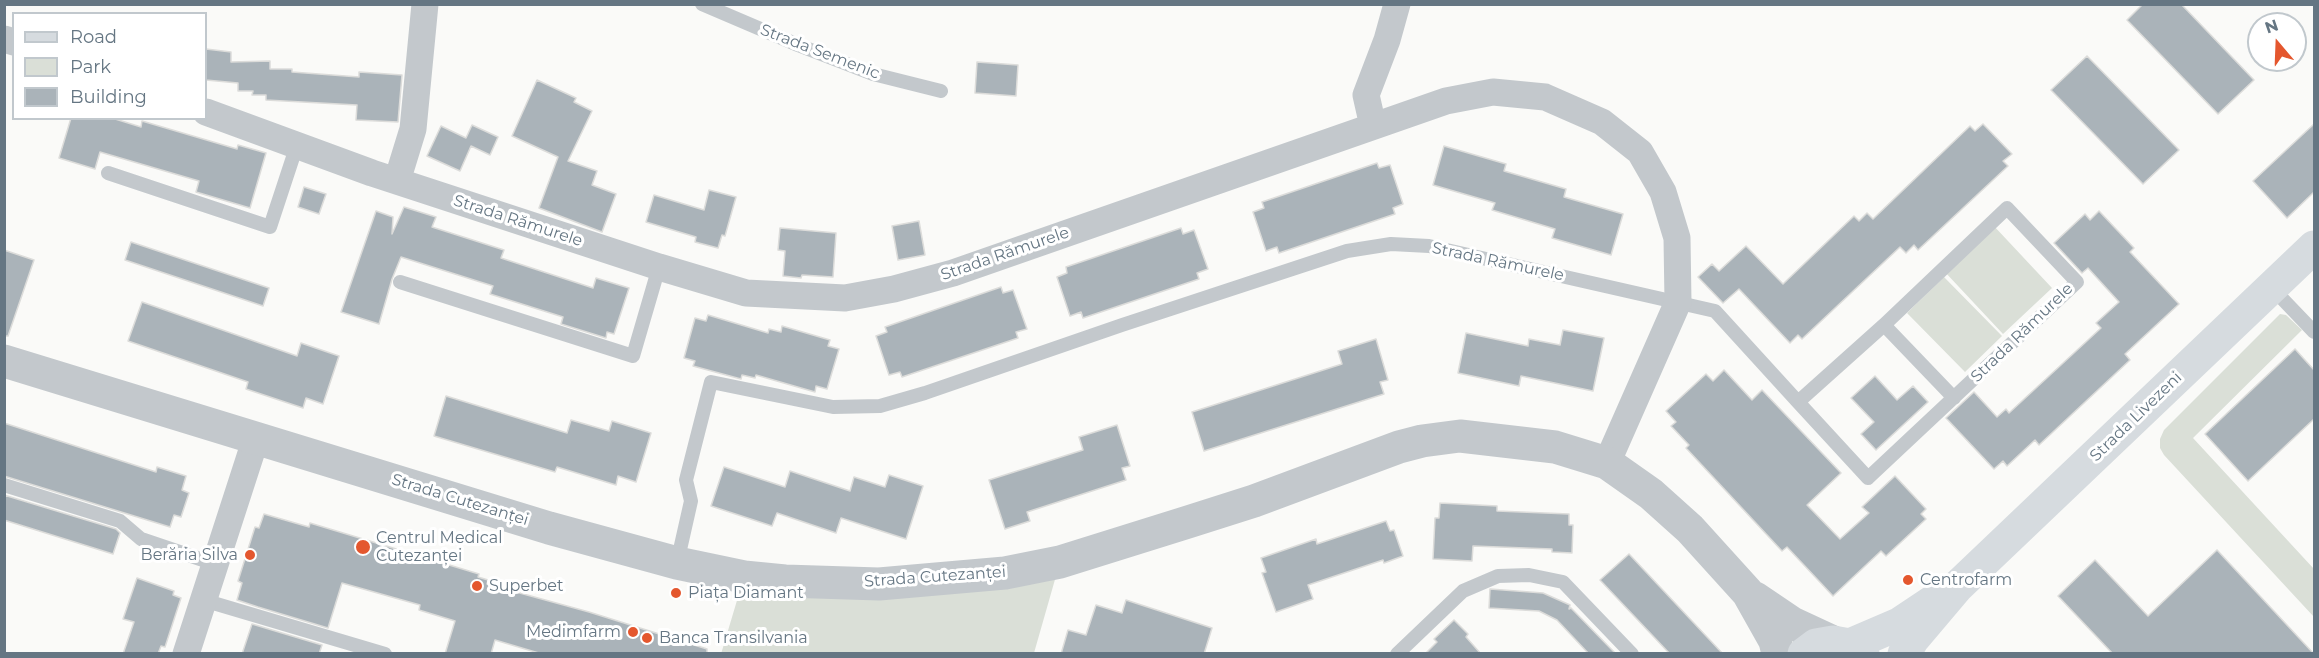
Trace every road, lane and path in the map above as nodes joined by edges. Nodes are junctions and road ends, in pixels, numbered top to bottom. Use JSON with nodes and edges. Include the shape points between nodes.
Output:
{"nodes":[{"id":1,"x":426,"y":4,"type":"edge"},
{"id":2,"x":702,"y":4,"type":"edge"},
{"id":3,"x":1397,"y":4,"type":"edge"},
{"id":4,"x":941,"y":91,"type":"dead end"},
{"id":5,"x":207,"y":112,"type":"edge"},
{"id":6,"x":1373,"y":126,"type":"junction"},
{"id":7,"x":297,"y":145,"type":"junction"},
{"id":8,"x":108,"y":173,"type":"dead end"},
{"id":9,"x":397,"y":181,"type":"junction"},
{"id":10,"x":2312,"y":254,"type":"edge"},
{"id":11,"x":658,"y":267,"type":"junction"},
{"id":12,"x":400,"y":282,"type":"dead end"},
{"id":13,"x":2272,"y":288,"type":"junction"},
{"id":14,"x":1678,"y":302,"type":"junction"},
{"id":15,"x":1884,"y":325,"type":"junction"},
{"id":16,"x":2314,"y":332,"type":"edge"},
{"id":17,"x":4,"y":361,"type":"edge"},
{"id":18,"x":1954,"y":398,"type":"junction"},
{"id":19,"x":1798,"y":402,"type":"junction"},
{"id":20,"x":256,"y":438,"type":"junction"},
{"id":21,"x":1607,"y":464,"type":"junction"},
{"id":22,"x":4,"y":485,"type":"edge"},
{"id":23,"x":677,"y":563,"type":"junction"},
{"id":24,"x":215,"y":564,"type":"junction"},
{"id":25,"x":1957,"y":587,"type":"junction"},
{"id":26,"x":1748,"y":593,"type":"junction"},
{"id":27,"x":203,"y":600,"type":"junction"},
{"id":28,"x":1837,"y":648,"type":"edge"},
{"id":29,"x":186,"y":654,"type":"edge"},
{"id":30,"x":385,"y":654,"type":"edge"},
{"id":31,"x":1397,"y":654,"type":"edge"},
{"id":32,"x":1632,"y":654,"type":"edge"},
{"id":33,"x":1778,"y":654,"type":"edge"},
{"id":34,"x":1904,"y":654,"type":"edge"}],
"edges":[{"from":1,"to":9,"type":"street","via":[[413,129]]},
{"from":2,"to":4,"type":"lane","name":"Strada Semenic","via":[[873,74]]},
{"from":3,"to":6,"type":"street","via":[[1366,95]]},
{"from":5,"to":7,"type":"street","name":"Strada Rămurele"},
{"from":6,"to":11,"type":"street","name":"Strada Rămurele","via":[[953,273],[894,289],[844,298],[746,293]]},
{"from":6,"to":14,"type":"street","name":"Strada Rămurele","via":[[1446,101],[1493,92],[1545,97],[1602,122],[1640,152],[1663,192],[1677,238]]},
{"from":7,"to":8,"type":"lane","via":[[270,227]]},
{"from":7,"to":9,"type":"street","name":"Strada Rămurele"},
{"from":9,"to":11,"type":"street","name":"Strada Rămurele"},
{"from":10,"to":13,"type":"main road","name":"Strada Livezeni"},
{"from":11,"to":12,"type":"lane","via":[[633,356]]},
{"from":13,"to":16,"type":"lane"},
{"from":13,"to":25,"type":"main road","name":"Strada Livezeni"},
{"from":14,"to":19,"type":"lane","name":"Strada Rămurele","via":[[1715,310]]},
{"from":14,"to":21,"type":"street","name":"Strada Rămurele"},
{"from":14,"to":23,"type":"lane","name":"Strada Rămurele","via":[[1429,246],[1391,244],[1347,251],[880,406],[833,407],[711,382],[686,480],[691,501]]},
{"from":15,"to":18,"type":"lane"},
{"from":15,"to":18,"type":"lane","name":"Strada Rămurele","via":[[2007,208],[2077,282]]},
{"from":15,"to":19,"type":"lane","name":"Strada Rămurele"},
{"from":17,"to":20,"type":"street","name":"Strada Cutezanței"},
{"from":18,"to":19,"type":"lane","name":"Strada Rămurele","via":[[1868,478]]},
{"from":20,"to":23,"type":"street","name":"Strada Cutezanței"},
{"from":20,"to":24,"type":"street"},
{"from":21,"to":23,"type":"street","name":"Strada Cutezanței","via":[[1555,447],[1506,439],[1460,436],[1422,441],[1249,503],[1060,561],[952,579],[879,584],[785,581]]},
{"from":21,"to":26,"type":"street","name":"Strada Cutezanței","via":[[1651,494],[1682,522]]},
{"from":22,"to":24,"type":"lane","via":[[120,521],[141,539]]},
{"from":24,"to":27,"type":"street"},
{"from":25,"to":28,"type":"main road","name":"Strada Livezeni","via":[[1899,624]]},
{"from":25,"to":34,"type":"main road","name":"Strada Livezeni"},
{"from":26,"to":28,"type":"street","name":"Strada Cutezanței","via":[[1792,624]]},
{"from":26,"to":33,"type":"street","name":"Strada Cutezanței"},
{"from":27,"to":29,"type":"street"},
{"from":27,"to":30,"type":"lane"},
{"from":31,"to":32,"type":"lane","via":[[1463,591],[1498,576],[1529,575],[1563,582]]}]}
